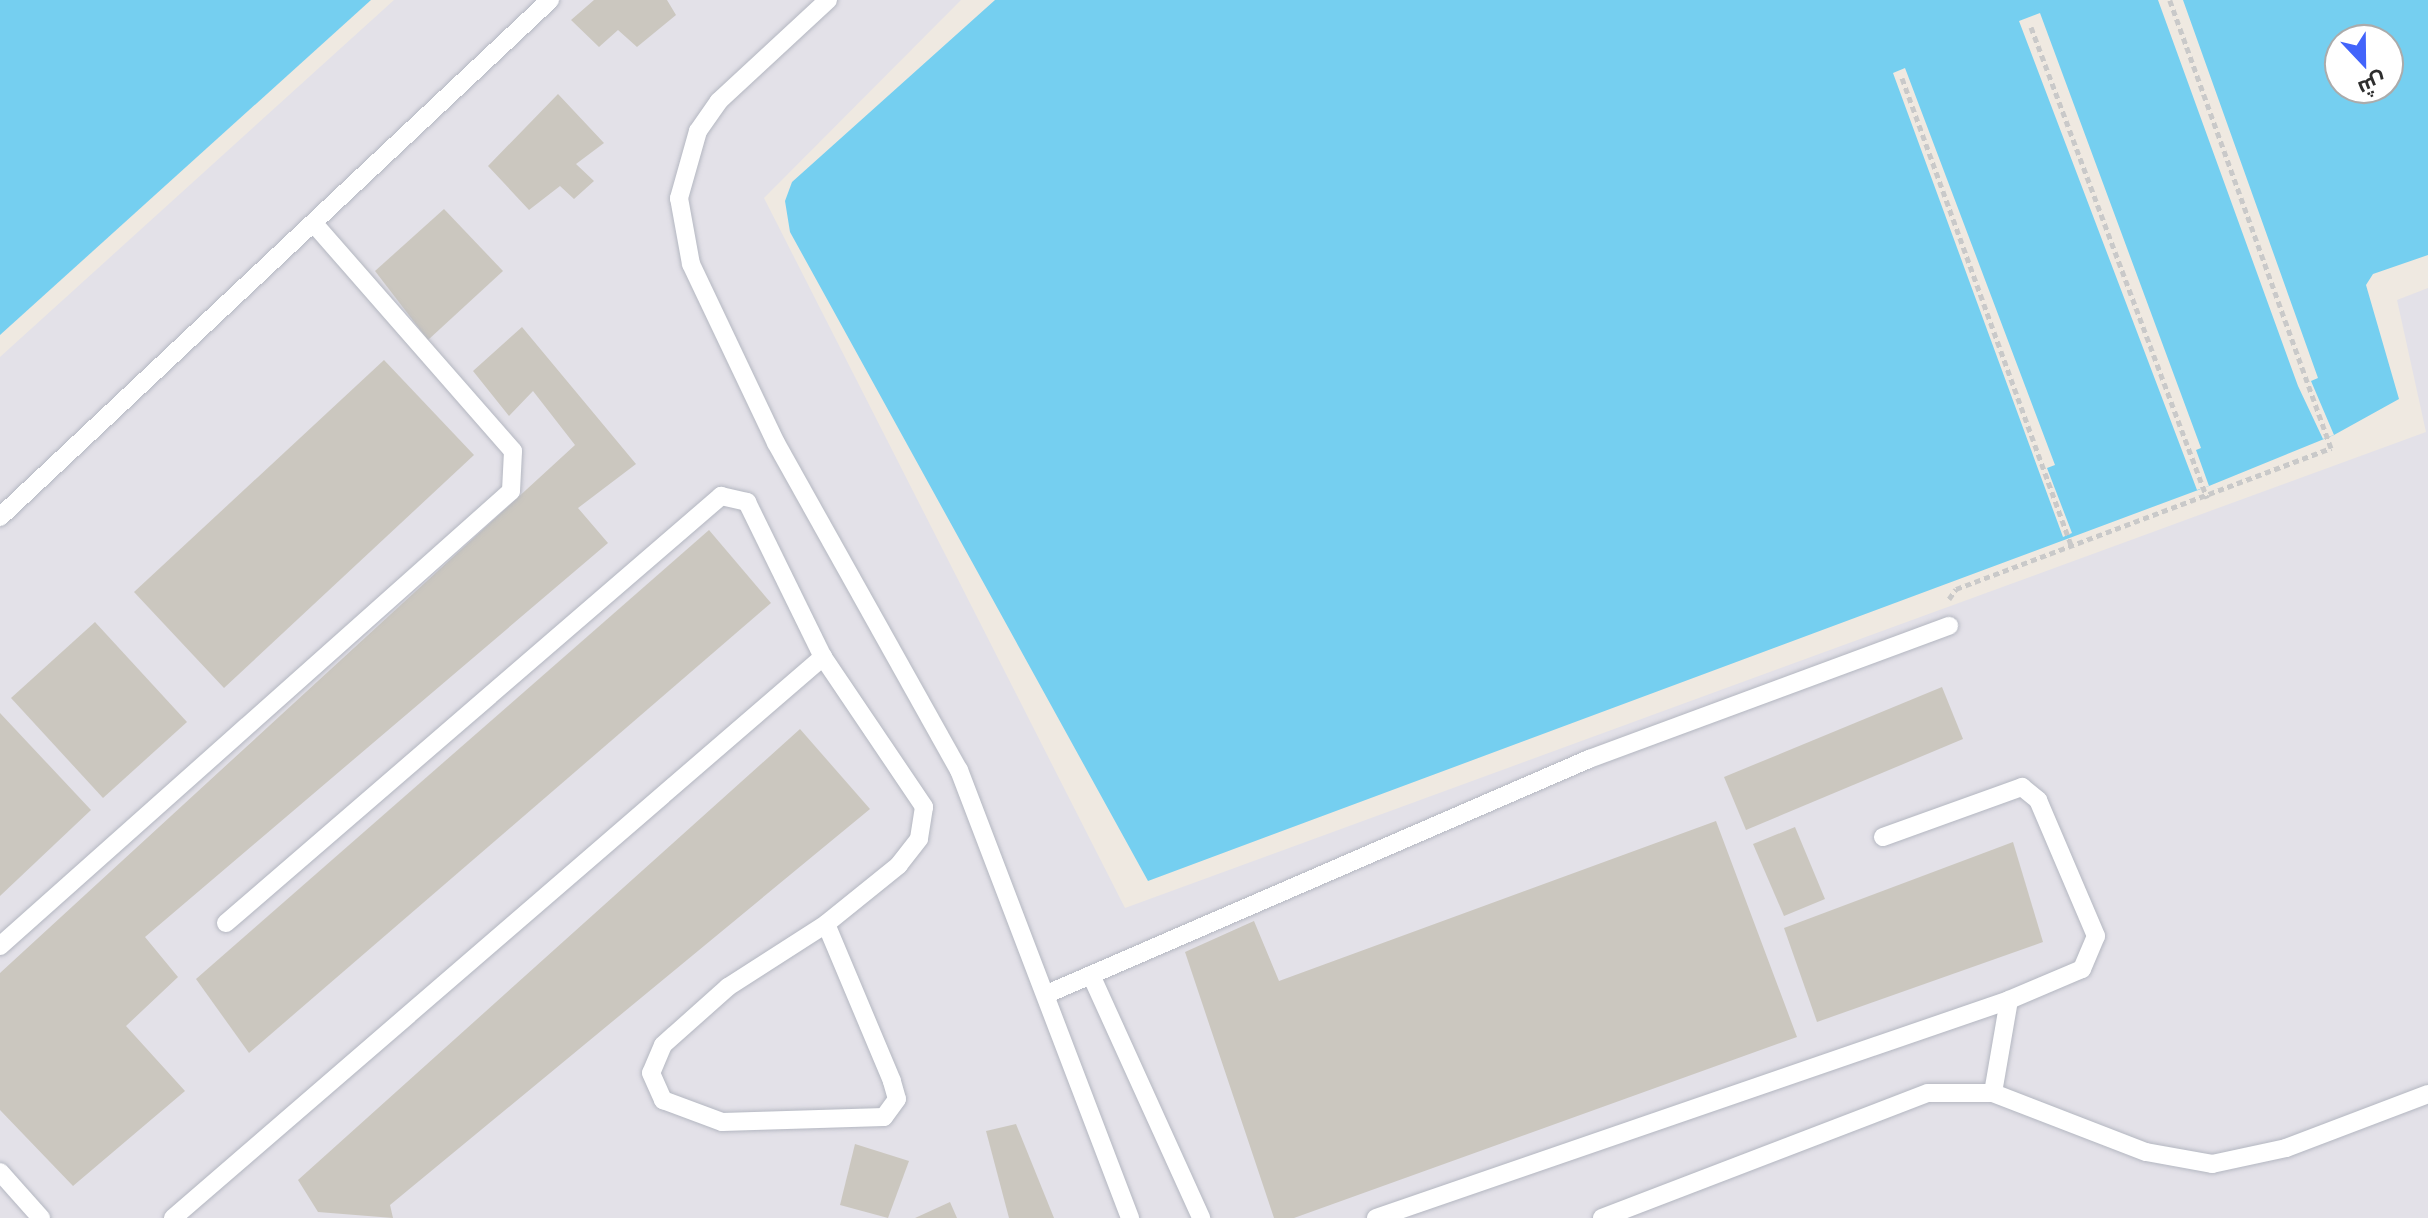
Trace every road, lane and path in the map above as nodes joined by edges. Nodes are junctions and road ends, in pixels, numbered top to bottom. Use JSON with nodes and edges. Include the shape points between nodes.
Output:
{"nodes":[{"id":1,"x":550,"y":0,"type":"edge"},
{"id":2,"x":828,"y":0,"type":"edge"},
{"id":3,"x":2170,"y":0,"type":"edge"},
{"id":4,"x":2031,"y":27,"type":"dead end"},
{"id":5,"x":1902,"y":78,"type":"dead end"},
{"id":6,"x":314,"y":224,"type":"junction"},
{"id":7,"x":2207,"y":498,"type":"junction"},
{"id":8,"x":0,"y":517,"type":"edge"},
{"id":9,"x":2071,"y":546,"type":"junction"},
{"id":10,"x":1949,"y":626,"type":"joint"},
{"id":11,"x":823,"y":657,"type":"junction"},
{"id":12,"x":1883,"y":837,"type":"dead end"},
{"id":13,"x":226,"y":923,"type":"dead end"},
{"id":14,"x":826,"y":924,"type":"junction"},
{"id":15,"x":0,"y":946,"type":"edge"},
{"id":16,"x":1091,"y":975,"type":"junction"},
{"id":17,"x":1047,"y":994,"type":"junction"},
{"id":18,"x":2009,"y":1000,"type":"junction"},
{"id":19,"x":1993,"y":1093,"type":"junction"},
{"id":20,"x":2428,"y":1094,"type":"edge"},
{"id":21,"x":0,"y":1172,"type":"edge"},
{"id":22,"x":41,"y":1218,"type":"edge"},
{"id":23,"x":173,"y":1218,"type":"edge"},
{"id":24,"x":1130,"y":1218,"type":"edge"},
{"id":25,"x":1201,"y":1218,"type":"edge"},
{"id":26,"x":1376,"y":1218,"type":"edge"},
{"id":27,"x":1602,"y":1218,"type":"edge"}],
"edges":[{"from":1,"to":6,"type":"lane"},
{"from":2,"to":17,"type":"lane","via":[[719,101],[698,131],[684,163],[682,228],[704,298],[776,443],[959,770]]},
{"from":3,"to":7,"type":"path","via":[[2331,448]]},
{"from":4,"to":7,"type":"path"},
{"from":5,"to":9,"type":"path"},
{"from":6,"to":8,"type":"lane"},
{"from":6,"to":15,"type":"lane","via":[[513,451],[511,491]]},
{"from":7,"to":9,"type":"path"},
{"from":9,"to":10,"type":"path","via":[[1956,589],[1948,597],[1956,619]]},
{"from":10,"to":16,"type":"lane","via":[[1589,759]]},
{"from":11,"to":13,"type":"lane","via":[[747,502],[721,496]]},
{"from":11,"to":14,"type":"lane","via":[[924,807],[919,839],[899,865]]},
{"from":11,"to":23,"type":"lane"},
{"from":12,"to":18,"type":"lane","via":[[2022,787],[2038,800],[2096,936],[2082,969]]},
{"from":14,"to":14,"type":"lane","via":[[892,1081],[897,1099],[884,1117],[722,1122],[663,1100],[651,1073],[663,1045],[728,987]]},
{"from":16,"to":17,"type":"lane"},
{"from":16,"to":25,"type":"lane"},
{"from":17,"to":24,"type":"lane"},
{"from":18,"to":19,"type":"lane"},
{"from":18,"to":26,"type":"lane"},
{"from":19,"to":20,"type":"lane","via":[[2146,1152],[2212,1164],[2286,1148]]},
{"from":19,"to":27,"type":"lane","via":[[1928,1093]]},
{"from":21,"to":22,"type":"lane"}]}
